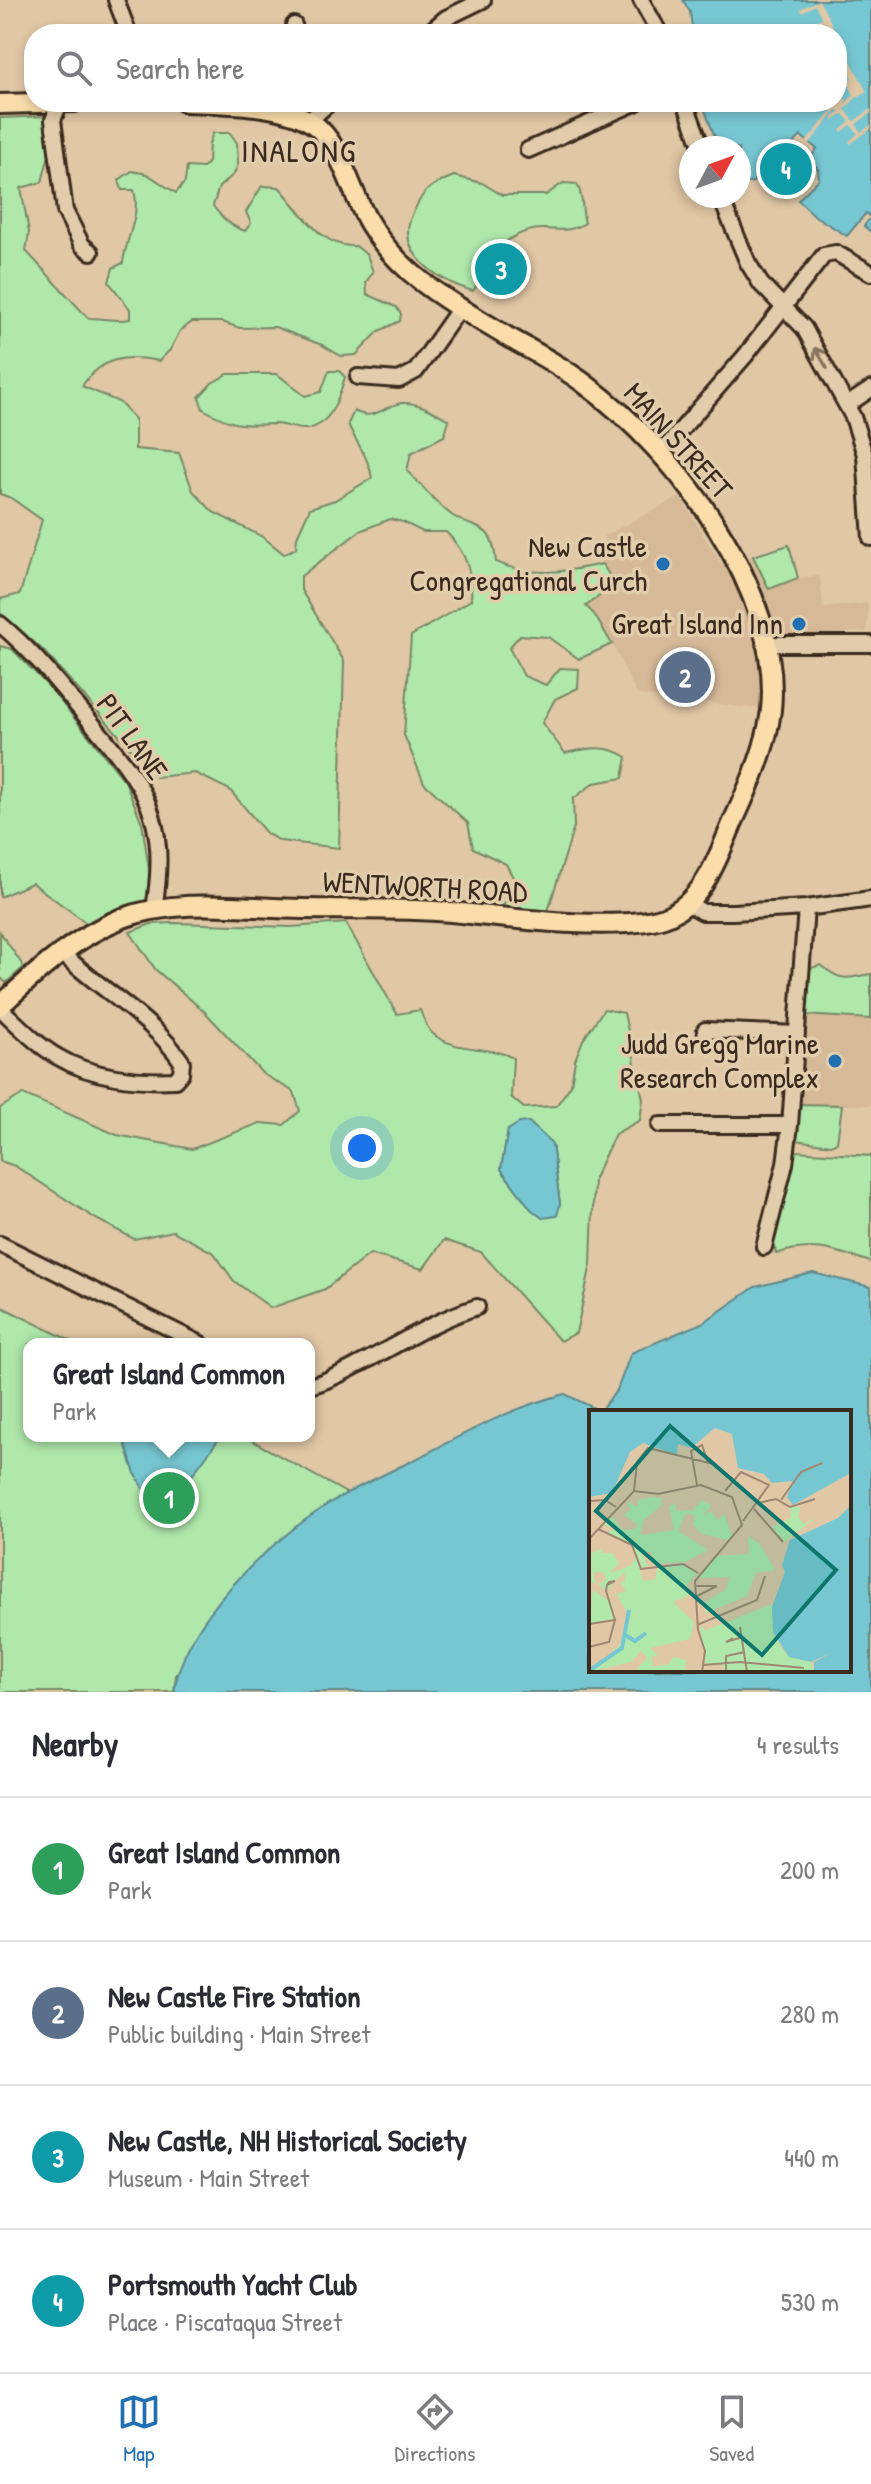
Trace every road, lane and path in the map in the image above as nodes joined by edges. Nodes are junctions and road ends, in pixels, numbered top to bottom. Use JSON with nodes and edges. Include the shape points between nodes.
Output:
{"nodes":[{"id":1,"x":116,"y":0,"type":"edge"},
{"id":2,"x":483,"y":0,"type":"edge"},
{"id":3,"x":641,"y":0,"type":"edge"},
{"id":4,"x":125,"y":24,"type":"edge"},
{"id":5,"x":439,"y":24,"type":"edge"},
{"id":6,"x":654,"y":24,"type":"edge"},
{"id":7,"x":0,"y":104,"type":"edge"},
{"id":8,"x":24,"y":104,"type":"edge"},
{"id":9,"x":56,"y":112,"type":"edge"},
{"id":10,"x":320,"y":112,"type":"edge"},
{"id":11,"x":614,"y":112,"type":"edge"},
{"id":12,"x":689,"y":112,"type":"edge"},
{"id":13,"x":698,"y":136,"type":"edge"},
{"id":14,"x":528,"y":150,"type":"dead end"},
{"id":15,"x":725,"y":208,"type":"edge"},
{"id":16,"x":91,"y":252,"type":"dead end"},
{"id":17,"x":871,"y":273,"type":"edge"},
{"id":18,"x":783,"y":307,"type":"junction"},
{"id":19,"x":460,"y":308,"type":"junction"},
{"id":20,"x":358,"y":377,"type":"dead end"},
{"id":21,"x":871,"y":389,"type":"edge"},
{"id":22,"x":847,"y":405,"type":"junction"},
{"id":23,"x":660,"y":454,"type":"junction"},
{"id":24,"x":871,"y":538,"type":"edge"},
{"id":25,"x":0,"y":624,"type":"edge"},
{"id":26,"x":768,"y":644,"type":"junction"},
{"id":27,"x":871,"y":644,"type":"edge"},
{"id":28,"x":870,"y":901,"type":"edge"},
{"id":29,"x":688,"y":904,"type":"junction"},
{"id":30,"x":806,"y":908,"type":"junction"},
{"id":31,"x":154,"y":909,"type":"junction"},
{"id":32,"x":62,"y":953,"type":"junction"},
{"id":33,"x":0,"y":1007,"type":"edge"},
{"id":34,"x":705,"y":1030,"type":"dead end"},
{"id":35,"x":797,"y":1034,"type":"junction"},
{"id":36,"x":660,"y":1125,"type":"dead end"},
{"id":37,"x":790,"y":1125,"type":"junction"},
{"id":38,"x":0,"y":1244,"type":"edge"},
{"id":39,"x":764,"y":1247,"type":"dead end"},
{"id":40,"x":477,"y":1307,"type":"dead end"},
{"id":41,"x":189,"y":1338,"type":"edge"},
{"id":42,"x":315,"y":1384,"type":"edge"}],
"edges":[{"from":1,"to":4,"type":"street"},
{"from":2,"to":5,"type":"street"},
{"from":3,"to":6,"type":"street"},
{"from":7,"to":8,"type":"main road"},
{"from":9,"to":16,"type":"street","via":[[65,211]]},
{"from":10,"to":19,"type":"main road","name":"MAIN STREET","via":[[355,198],[383,244],[410,274]]},
{"from":11,"to":14,"type":"street"},
{"from":12,"to":13,"type":"street"},
{"from":15,"to":18,"type":"street","via":[[748,263]]},
{"from":17,"to":18,"type":"street","via":[[836,253],[824,255]]},
{"from":22,"to":18,"type":"street","one_way":true,"via":[[804,328]]},
{"from":18,"to":23,"type":"street"},
{"from":19,"to":20,"type":"street","via":[[416,371],[399,380]]},
{"from":19,"to":23,"type":"main road","name":"MAIN STREET","via":[[584,383]]},
{"from":21,"to":22,"type":"street"},
{"from":22,"to":24,"type":"street","via":[[865,455]]},
{"from":23,"to":26,"type":"main road","name":"MAIN STREET","via":[[721,536],[754,599]]},
{"from":25,"to":31,"type":"street","name":"PIT LANE","via":[[35,655],[140,785],[158,846]]},
{"from":26,"to":27,"type":"street"},
{"from":26,"to":29,"type":"main road","name":"MAIN STREET","via":[[772,707],[762,752],[711,869]]},
{"from":28,"to":30,"type":"street"},
{"from":29,"to":30,"type":"street","via":[[703,912]]},
{"from":29,"to":31,"type":"main road","name":"WENTWORTH ROAD","via":[[657,920],[596,923],[406,909]]},
{"from":30,"to":35,"type":"street"},
{"from":31,"to":32,"type":"main road","name":"WENTWORTH ROAD","via":[[108,924]]},
{"from":32,"to":33,"type":"main road","name":"WENTWORTH ROAD"},
{"from":32,"to":33,"type":"street","via":[[164,1038],[182,1062],[175,1080],[148,1081],[72,1064],[45,1048]]},
{"from":34,"to":35,"type":"street"},
{"from":35,"to":37,"type":"street"},
{"from":36,"to":37,"type":"street"},
{"from":37,"to":39,"type":"street"},
{"from":38,"to":41,"type":"street"},
{"from":40,"to":42,"type":"street","via":[[446,1317]]}]}
